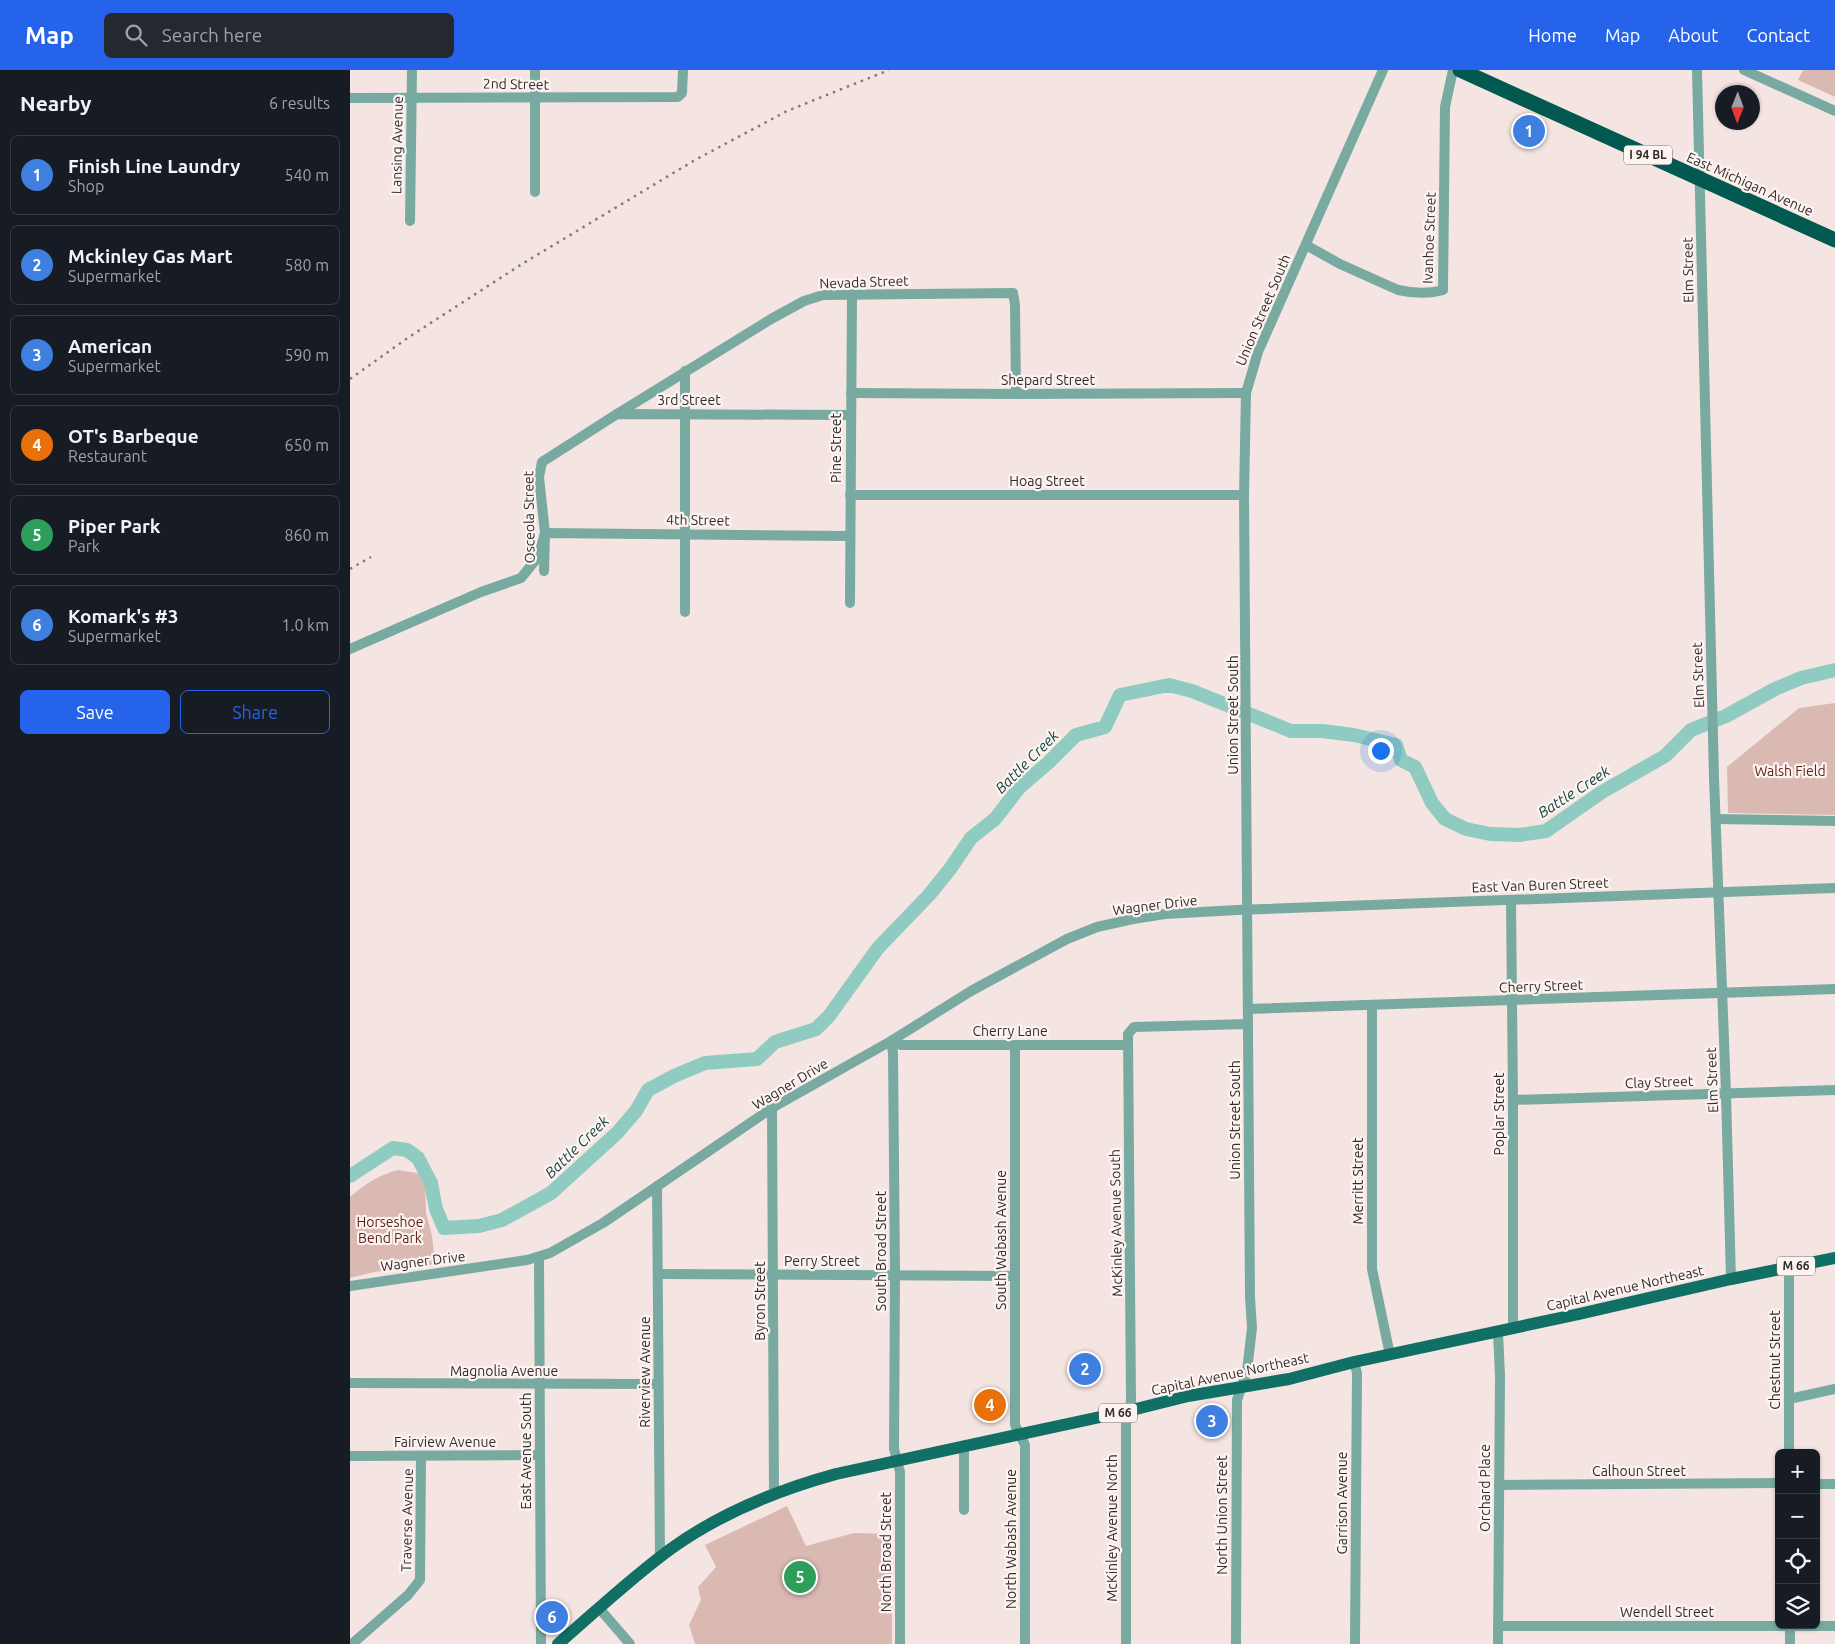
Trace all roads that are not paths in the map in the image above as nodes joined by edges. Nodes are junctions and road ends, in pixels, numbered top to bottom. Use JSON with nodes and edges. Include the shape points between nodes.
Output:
{"nodes":[{"id":1,"x":412,"y":70,"type":"edge"},
{"id":2,"x":535,"y":70,"type":"edge"},
{"id":3,"x":683,"y":70,"type":"edge"},
{"id":4,"x":1383,"y":70,"type":"edge"},
{"id":5,"x":1453,"y":70,"type":"edge"},
{"id":6,"x":1460,"y":70,"type":"edge"},
{"id":7,"x":1697,"y":70,"type":"edge"},
{"id":8,"x":1744,"y":70,"type":"edge"},
{"id":9,"x":350,"y":98,"type":"edge"},
{"id":10,"x":413,"y":98,"type":"junction"},
{"id":11,"x":535,"y":98,"type":"junction"},
{"id":12,"x":1835,"y":111,"type":"edge"},
{"id":13,"x":1699,"y":180,"type":"junction"},
{"id":14,"x":535,"y":192,"type":"dead end"},
{"id":15,"x":410,"y":221,"type":"dead end"},
{"id":16,"x":1835,"y":240,"type":"edge"},
{"id":17,"x":1306,"y":245,"type":"junction"},
{"id":18,"x":852,"y":294,"type":"junction"},
{"id":19,"x":685,"y":371,"type":"junction"},
{"id":20,"x":850,"y":393,"type":"junction"},
{"id":21,"x":1246,"y":393,"type":"junction"},
{"id":22,"x":1016,"y":394,"type":"junction"},
{"id":23,"x":685,"y":413,"type":"junction"},
{"id":24,"x":617,"y":414,"type":"junction"},
{"id":25,"x":850,"y":415,"type":"junction"},
{"id":26,"x":850,"y":494,"type":"junction"},
{"id":27,"x":1244,"y":495,"type":"junction"},
{"id":28,"x":545,"y":533,"type":"junction"},
{"id":29,"x":685,"y":533,"type":"junction"},
{"id":30,"x":850,"y":536,"type":"junction"},
{"id":31,"x":544,"y":571,"type":"dead end"},
{"id":32,"x":850,"y":603,"type":"dead end"},
{"id":33,"x":684,"y":612,"type":"dead end"},
{"id":34,"x":350,"y":649,"type":"edge"},
{"id":35,"x":1716,"y":819,"type":"junction"},
{"id":36,"x":1835,"y":821,"type":"edge"},
{"id":37,"x":1835,"y":888,"type":"edge"},
{"id":38,"x":1719,"y":892,"type":"junction"},
{"id":39,"x":1511,"y":900,"type":"junction"},
{"id":40,"x":1246,"y":910,"type":"junction"},
{"id":41,"x":1835,"y":989,"type":"edge"},
{"id":42,"x":1722,"y":994,"type":"junction"},
{"id":43,"x":1512,"y":1000,"type":"junction"},
{"id":44,"x":1372,"y":1005,"type":"junction"},
{"id":45,"x":1248,"y":1009,"type":"junction"},
{"id":46,"x":1248,"y":1024,"type":"junction"},
{"id":47,"x":891,"y":1041,"type":"junction"},
{"id":48,"x":1128,"y":1045,"type":"junction"},
{"id":49,"x":1015,"y":1046,"type":"junction"},
{"id":50,"x":1835,"y":1090,"type":"edge"},
{"id":51,"x":1726,"y":1093,"type":"junction"},
{"id":52,"x":1513,"y":1100,"type":"junction"},
{"id":53,"x":772,"y":1108,"type":"junction"},
{"id":54,"x":657,"y":1186,"type":"junction"},
{"id":55,"x":539,"y":1257,"type":"junction"},
{"id":56,"x":1835,"y":1258,"type":"edge"},
{"id":57,"x":1789,"y":1267,"type":"junction"},
{"id":58,"x":658,"y":1274,"type":"junction"},
{"id":59,"x":895,"y":1274,"type":"junction"},
{"id":60,"x":774,"y":1275,"type":"junction"},
{"id":61,"x":1015,"y":1276,"type":"junction"},
{"id":62,"x":1731,"y":1279,"type":"junction"},
{"id":63,"x":350,"y":1286,"type":"edge"},
{"id":64,"x":1513,"y":1329,"type":"junction"},
{"id":65,"x":1498,"y":1332,"type":"junction"},
{"id":66,"x":1390,"y":1355,"type":"junction"},
{"id":67,"x":1354,"y":1362,"type":"junction"},
{"id":68,"x":350,"y":1383,"type":"edge"},
{"id":69,"x":658,"y":1384,"type":"junction"},
{"id":70,"x":540,"y":1385,"type":"junction"},
{"id":71,"x":1241,"y":1386,"type":"junction"},
{"id":72,"x":1835,"y":1389,"type":"edge"},
{"id":73,"x":1789,"y":1399,"type":"junction"},
{"id":74,"x":1128,"y":1411,"type":"junction"},
{"id":75,"x":1020,"y":1434,"type":"junction"},
{"id":76,"x":964,"y":1447,"type":"junction"},
{"id":77,"x":1789,"y":1449,"type":"edge"},
{"id":78,"x":539,"y":1455,"type":"junction"},
{"id":79,"x":350,"y":1456,"type":"edge"},
{"id":80,"x":421,"y":1456,"type":"junction"},
{"id":81,"x":897,"y":1461,"type":"junction"},
{"id":82,"x":1775,"y":1483,"type":"edge"},
{"id":83,"x":1820,"y":1484,"type":"edge"},
{"id":84,"x":1835,"y":1484,"type":"edge"},
{"id":85,"x":1499,"y":1485,"type":"junction"},
{"id":86,"x":774,"y":1494,"type":"junction"},
{"id":87,"x":964,"y":1510,"type":"dead end"},
{"id":88,"x":660,"y":1558,"type":"junction"},
{"id":89,"x":599,"y":1608,"type":"junction"},
{"id":90,"x":1775,"y":1625,"type":"edge"},
{"id":91,"x":1498,"y":1626,"type":"junction"},
{"id":92,"x":1820,"y":1626,"type":"edge"},
{"id":93,"x":1835,"y":1626,"type":"edge"},
{"id":94,"x":1790,"y":1629,"type":"edge"},
{"id":95,"x":352,"y":1644,"type":"edge"},
{"id":96,"x":541,"y":1644,"type":"edge"},
{"id":97,"x":558,"y":1644,"type":"edge"},
{"id":98,"x":630,"y":1644,"type":"edge"},
{"id":99,"x":900,"y":1644,"type":"edge"},
{"id":100,"x":1025,"y":1644,"type":"edge"},
{"id":101,"x":1126,"y":1644,"type":"edge"},
{"id":102,"x":1236,"y":1644,"type":"edge"},
{"id":103,"x":1355,"y":1644,"type":"edge"},
{"id":104,"x":1498,"y":1644,"type":"edge"},
{"id":105,"x":1790,"y":1644,"type":"edge"}],
"edges":[{"from":1,"to":10,"type":"street","name":"Lansing Avenue"},
{"from":2,"to":11,"type":"street"},
{"from":3,"to":11,"type":"street","name":"2nd Street","via":[[680,95]]},
{"from":4,"to":17,"type":"street","name":"Union Street South"},
{"from":5,"to":17,"type":"street","name":"Ivanhoe Street","via":[[1445,107],[1443,290],[1398,290]]},
{"from":6,"to":13,"type":"highway","name":"East Michigan Avenue","number":"I 94 BL"},
{"from":7,"to":13,"type":"street","name":"Elm Street"},
{"from":8,"to":12,"type":"street"},
{"from":9,"to":10,"type":"street","name":"2nd Street"},
{"from":10,"to":11,"type":"street","name":"2nd Street"},
{"from":10,"to":15,"type":"street","name":"Lansing Avenue"},
{"from":11,"to":14,"type":"street"},
{"from":13,"to":16,"type":"highway","name":"East Michigan Avenue","number":"I 94 BL"},
{"from":13,"to":35,"type":"street","name":"Elm Street"},
{"from":17,"to":21,"type":"street","name":"Union Street South","via":[[1258,352]]},
{"from":18,"to":19,"type":"street","name":"Nevada Street","via":[[823,295],[804,301]]},
{"from":18,"to":20,"type":"street","name":"Pine Street"},
{"from":18,"to":22,"type":"street","name":"Nevada Street","via":[[1013,293]]},
{"from":19,"to":23,"type":"street"},
{"from":19,"to":24,"type":"street","name":"Nevada Street"},
{"from":20,"to":22,"type":"street","name":"Shepard Street"},
{"from":20,"to":25,"type":"street","name":"Pine Street"},
{"from":21,"to":22,"type":"street","name":"Shepard Street"},
{"from":21,"to":27,"type":"street","name":"Union Street South"},
{"from":23,"to":24,"type":"street","name":"3rd Street"},
{"from":23,"to":25,"type":"street","name":"3rd Street"},
{"from":23,"to":29,"type":"street"},
{"from":24,"to":28,"type":"street","name":"Osceola Street","via":[[542,462],[539,477]]},
{"from":25,"to":26,"type":"street","name":"Pine Street"},
{"from":26,"to":27,"type":"street","name":"Hoag Street"},
{"from":26,"to":30,"type":"street","name":"Pine Street"},
{"from":27,"to":40,"type":"street","name":"Union Street South"},
{"from":28,"to":29,"type":"street","name":"4th Street"},
{"from":28,"to":31,"type":"street","name":"Osceola Street"},
{"from":28,"to":34,"type":"street","via":[[538,557],[520,578]]},
{"from":29,"to":30,"type":"street","name":"4th Street"},
{"from":29,"to":33,"type":"street"},
{"from":30,"to":32,"type":"street","name":"Pine Street"},
{"from":35,"to":36,"type":"street"},
{"from":35,"to":38,"type":"street","name":"Elm Street"},
{"from":37,"to":38,"type":"street","name":"East Van Buren Street"},
{"from":38,"to":39,"type":"street","name":"East Van Buren Street"},
{"from":38,"to":42,"type":"street","name":"Elm Street"},
{"from":39,"to":40,"type":"street","name":"East Van Buren Street"},
{"from":39,"to":43,"type":"street","name":"Poplar Street"},
{"from":40,"to":45,"type":"street","name":"Union Street South"},
{"from":40,"to":47,"type":"street","name":"Wagner Drive","via":[[1165,914],[1097,927],[1067,939],[971,991]]},
{"from":41,"to":42,"type":"street","name":"Cherry Street"},
{"from":42,"to":43,"type":"street","name":"Cherry Street"},
{"from":42,"to":51,"type":"street","name":"Elm Street"},
{"from":43,"to":44,"type":"street","name":"Cherry Street"},
{"from":43,"to":52,"type":"street","name":"Poplar Street"},
{"from":44,"to":45,"type":"street","name":"Cherry Street"},
{"from":44,"to":66,"type":"street","name":"Merritt Street","via":[[1372,1270]]},
{"from":45,"to":46,"type":"street","name":"Union Street South"},
{"from":46,"to":48,"type":"street","name":"McKinley Avenue South","via":[[1134,1027],[1128,1034]]},
{"from":46,"to":71,"type":"street","name":"Union Street South","via":[[1252,1328],[1247,1371]]},
{"from":47,"to":49,"type":"street","name":"Cherry Lane","via":[[901,1045]]},
{"from":47,"to":53,"type":"street","name":"Wagner Drive"},
{"from":47,"to":59,"type":"street","name":"South Broad Street","via":[[894,1053]]},
{"from":48,"to":49,"type":"street","name":"Cherry Lane"},
{"from":48,"to":74,"type":"street","name":"McKinley Avenue South","via":[[1131,1400]]},
{"from":49,"to":61,"type":"street","name":"South Wabash Avenue"},
{"from":50,"to":51,"type":"street","name":"Clay Street"},
{"from":51,"to":52,"type":"street","name":"Clay Street"},
{"from":51,"to":62,"type":"street","name":"Elm Street"},
{"from":52,"to":64,"type":"street","name":"Poplar Street"},
{"from":53,"to":54,"type":"street","name":"Wagner Drive"},
{"from":53,"to":60,"type":"street","name":"Byron Street"},
{"from":54,"to":55,"type":"street","name":"Wagner Drive","via":[[603,1223]]},
{"from":54,"to":58,"type":"street","name":"Riverview Avenue"},
{"from":55,"to":63,"type":"street","name":"Wagner Drive"},
{"from":55,"to":70,"type":"street","name":"East Avenue South"},
{"from":56,"to":57,"type":"main road","name":"Capital Avenue Northeast","number":"M 66"},
{"from":57,"to":62,"type":"main road","name":"Capital Avenue Northeast","number":"M 66"},
{"from":57,"to":73,"type":"street","name":"Chestnut Street"},
{"from":58,"to":60,"type":"street","name":"Perry Street"},
{"from":58,"to":69,"type":"street","name":"Riverview Avenue"},
{"from":59,"to":60,"type":"street","name":"Perry Street"},
{"from":59,"to":61,"type":"street","name":"Perry Street"},
{"from":59,"to":81,"type":"street","name":"South Broad Street","via":[[894,1449]]},
{"from":60,"to":86,"type":"street","name":"Byron Street"},
{"from":61,"to":75,"type":"street","name":"South Wabash Avenue","via":[[1015,1425]]},
{"from":62,"to":64,"type":"main road","name":"Capital Avenue Northeast","number":"M 66"},
{"from":64,"to":65,"type":"main road","name":"Capital Avenue Northeast","number":"M 66"},
{"from":65,"to":66,"type":"main road","name":"Capital Avenue Northeast","number":"M 66"},
{"from":65,"to":85,"type":"street","name":"Orchard Place"},
{"from":66,"to":67,"type":"main road","name":"Capital Avenue Northeast","number":"M 66"},
{"from":67,"to":71,"type":"main road","name":"Capital Avenue Northeast","number":"M 66"},
{"from":67,"to":103,"type":"street","name":"Garrison Avenue","via":[[1357,1374]]},
{"from":68,"to":70,"type":"street","name":"Magnolia Avenue"},
{"from":69,"to":70,"type":"street","name":"Magnolia Avenue"},
{"from":69,"to":88,"type":"street","name":"Riverview Avenue"},
{"from":70,"to":78,"type":"street","name":"East Avenue South"},
{"from":71,"to":74,"type":"main road","name":"Capital Avenue Northeast","number":"M 66"},
{"from":71,"to":102,"type":"street","name":"North Union Street","via":[[1236,1400]]},
{"from":72,"to":73,"type":"street"},
{"from":73,"to":77,"type":"street","name":"Chestnut Street"},
{"from":74,"to":75,"type":"main road","name":"Capital Avenue Northeast","number":"M 66"},
{"from":74,"to":101,"type":"street","name":"McKinley Avenue North"},
{"from":75,"to":76,"type":"main road","name":"Capital Avenue Northeast","number":"M 66"},
{"from":75,"to":100,"type":"street","name":"North Wabash Avenue","via":[[1025,1444]]},
{"from":76,"to":81,"type":"main road","name":"Capital Avenue Northeast","number":"M 66"},
{"from":76,"to":87,"type":"street"},
{"from":78,"to":80,"type":"street","name":"Fairview Avenue"},
{"from":78,"to":96,"type":"street","name":"East Avenue South"},
{"from":79,"to":80,"type":"street","name":"Fairview Avenue"},
{"from":80,"to":95,"type":"street","name":"Traverse Avenue","via":[[420,1580],[408,1595]]},
{"from":81,"to":86,"type":"main road","name":"Capital Avenue Northeast","number":"M 66","via":[[802,1483]]},
{"from":81,"to":99,"type":"street","name":"North Broad Street","via":[[900,1472]]},
{"from":82,"to":85,"type":"street","name":"Calhoun Street"},
{"from":83,"to":84,"type":"street"},
{"from":85,"to":91,"type":"street","name":"Orchard Place"},
{"from":86,"to":88,"type":"main road","name":"Capital Avenue Northeast","number":"M 66","via":[[714,1522]]},
{"from":88,"to":89,"type":"main road","name":"Capital Avenue Northeast","number":"M 66"},
{"from":89,"to":97,"type":"main road","name":"Capital Avenue Northeast","number":"M 66"},
{"from":89,"to":98,"type":"street"},
{"from":90,"to":91,"type":"street","name":"Wendell Street"},
{"from":91,"to":104,"type":"street","name":"Orchard Place"},
{"from":92,"to":93,"type":"street","name":"Wendell Street"},
{"from":94,"to":105,"type":"street"}]}
